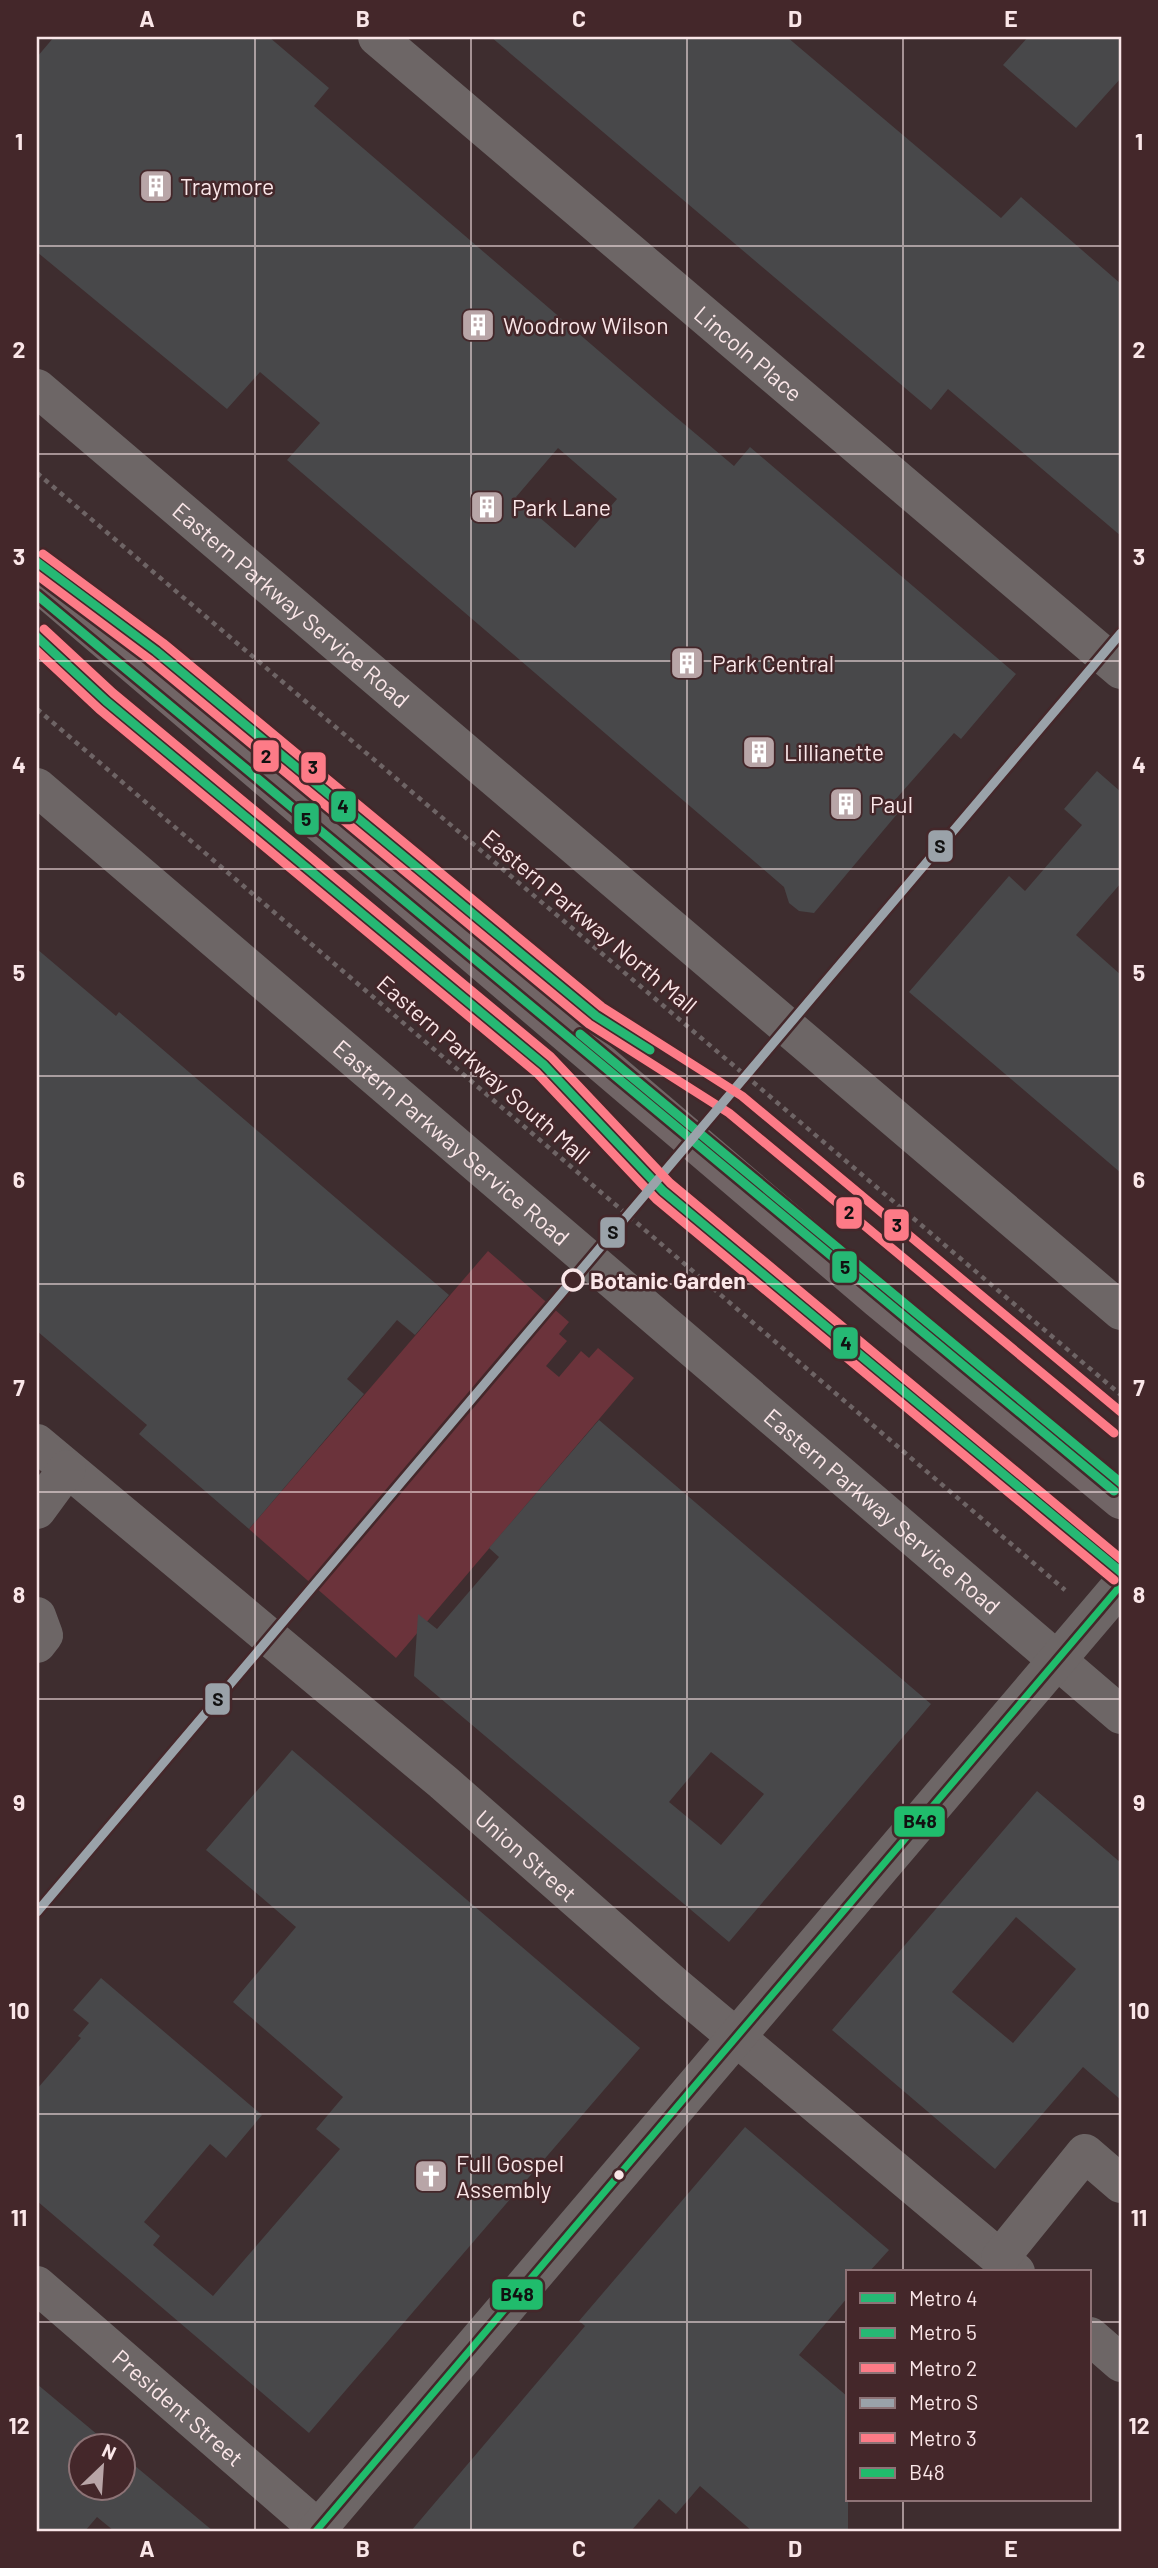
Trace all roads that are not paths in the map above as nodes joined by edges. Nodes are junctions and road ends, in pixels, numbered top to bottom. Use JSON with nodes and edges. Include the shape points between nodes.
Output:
{"nodes":[{"id":1,"x":377,"y":37,"type":"edge"},
{"id":2,"x":37,"y":388,"type":"edge"},
{"id":3,"x":37,"y":582,"type":"edge"},
{"id":4,"x":1121,"y":670,"type":"edge"},
{"id":5,"x":37,"y":787,"type":"edge"},
{"id":6,"x":1121,"y":1311,"type":"edge"},
{"id":7,"x":37,"y":1443,"type":"edge"},
{"id":8,"x":67,"y":1469,"type":"junction"},
{"id":9,"x":1121,"y":1500,"type":"edge"},
{"id":10,"x":37,"y":1510,"type":"edge"},
{"id":11,"x":1121,"y":1585,"type":"edge"},
{"id":12,"x":37,"y":1616,"type":"edge"},
{"id":13,"x":37,"y":1644,"type":"edge"},
{"id":14,"x":1057,"y":1661,"type":"junction"},
{"id":15,"x":1121,"y":1715,"type":"edge"},
{"id":16,"x":736,"y":2037,"type":"junction"},
{"id":17,"x":1121,"y":2184,"type":"edge"},
{"id":18,"x":1008,"y":2265,"type":"edge"},
{"id":19,"x":37,"y":2286,"type":"edge"},
{"id":20,"x":1092,"y":2338,"type":"edge"},
{"id":21,"x":1121,"y":2363,"type":"edge"},
{"id":22,"x":319,"y":2530,"type":"edge"}],
"edges":[{"from":1,"to":4,"type":"street","name":"Lincoln Place"},
{"from":2,"to":6,"type":"street","name":"Eastern Parkway Service Road"},
{"from":3,"to":9,"type":"main road","via":[[878,1299]]},
{"from":5,"to":14,"type":"street","name":"Eastern Parkway Service Road"},
{"from":7,"to":8,"type":"street","name":"Union Street"},
{"from":8,"to":10,"type":"street"},
{"from":8,"to":16,"type":"street","name":"Union Street","via":[[443,1782]]},
{"from":11,"to":14,"type":"street"},
{"from":12,"to":13,"type":"street","via":[[44,1635]]},
{"from":14,"to":15,"type":"street","name":"Eastern Parkway Service Road"},
{"from":14,"to":16,"type":"street"},
{"from":16,"to":18,"type":"street","name":"Union Street"},
{"from":16,"to":22,"type":"street"},
{"from":17,"to":18,"type":"street","via":[[1085,2153]]},
{"from":19,"to":22,"type":"street","name":"President Street"},
{"from":20,"to":21,"type":"street"}]}
